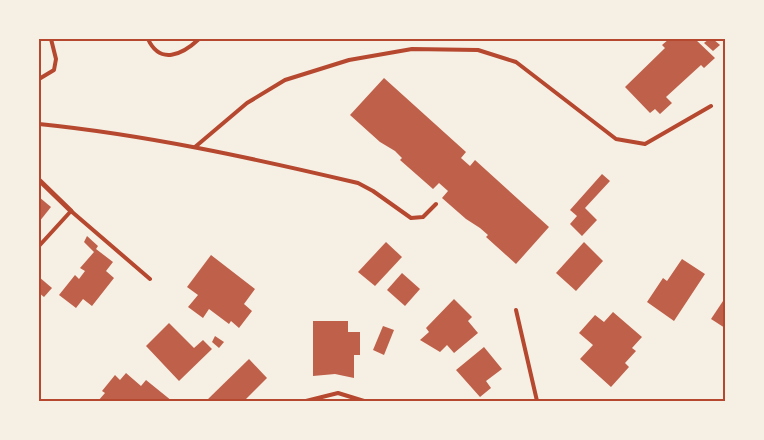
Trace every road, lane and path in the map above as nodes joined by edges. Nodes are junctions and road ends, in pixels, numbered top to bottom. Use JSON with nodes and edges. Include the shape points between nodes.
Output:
{"nodes":[{"id":1,"x":51,"y":39,"type":"edge"},
{"id":2,"x":148,"y":39,"type":"edge"},
{"id":3,"x":199,"y":39,"type":"edge"},
{"id":4,"x":39,"y":79,"type":"edge"},
{"id":5,"x":711,"y":106,"type":"dead end"},
{"id":6,"x":39,"y":124,"type":"edge"},
{"id":7,"x":195,"y":147,"type":"junction"},
{"id":8,"x":39,"y":180,"type":"edge"},
{"id":9,"x":436,"y":204,"type":"dead end"},
{"id":10,"x":71,"y":211,"type":"junction"},
{"id":11,"x":39,"y":246,"type":"edge"},
{"id":12,"x":150,"y":279,"type":"dead end"},
{"id":13,"x":516,"y":310,"type":"dead end"},
{"id":14,"x":306,"y":401,"type":"edge"},
{"id":15,"x":364,"y":401,"type":"edge"},
{"id":16,"x":537,"y":401,"type":"edge"}],
"edges":[{"from":1,"to":4,"type":"lane","via":[[56,59],[54,70]]},
{"from":2,"to":3,"type":"lane","via":[[153,49],[163,55],[178,53]]},
{"from":5,"to":7,"type":"lane","via":[[645,144],[616,139],[516,62],[478,50],[412,49],[349,60],[285,80],[247,103]]},
{"from":6,"to":7,"type":"lane","via":[[109,131]]},
{"from":7,"to":9,"type":"lane","via":[[358,183],[411,218],[423,217]]},
{"from":8,"to":10,"type":"street"},
{"from":10,"to":11,"type":"lane"},
{"from":10,"to":12,"type":"lane"},
{"from":13,"to":16,"type":"lane"},
{"from":14,"to":15,"type":"lane","via":[[338,393]]}]}
